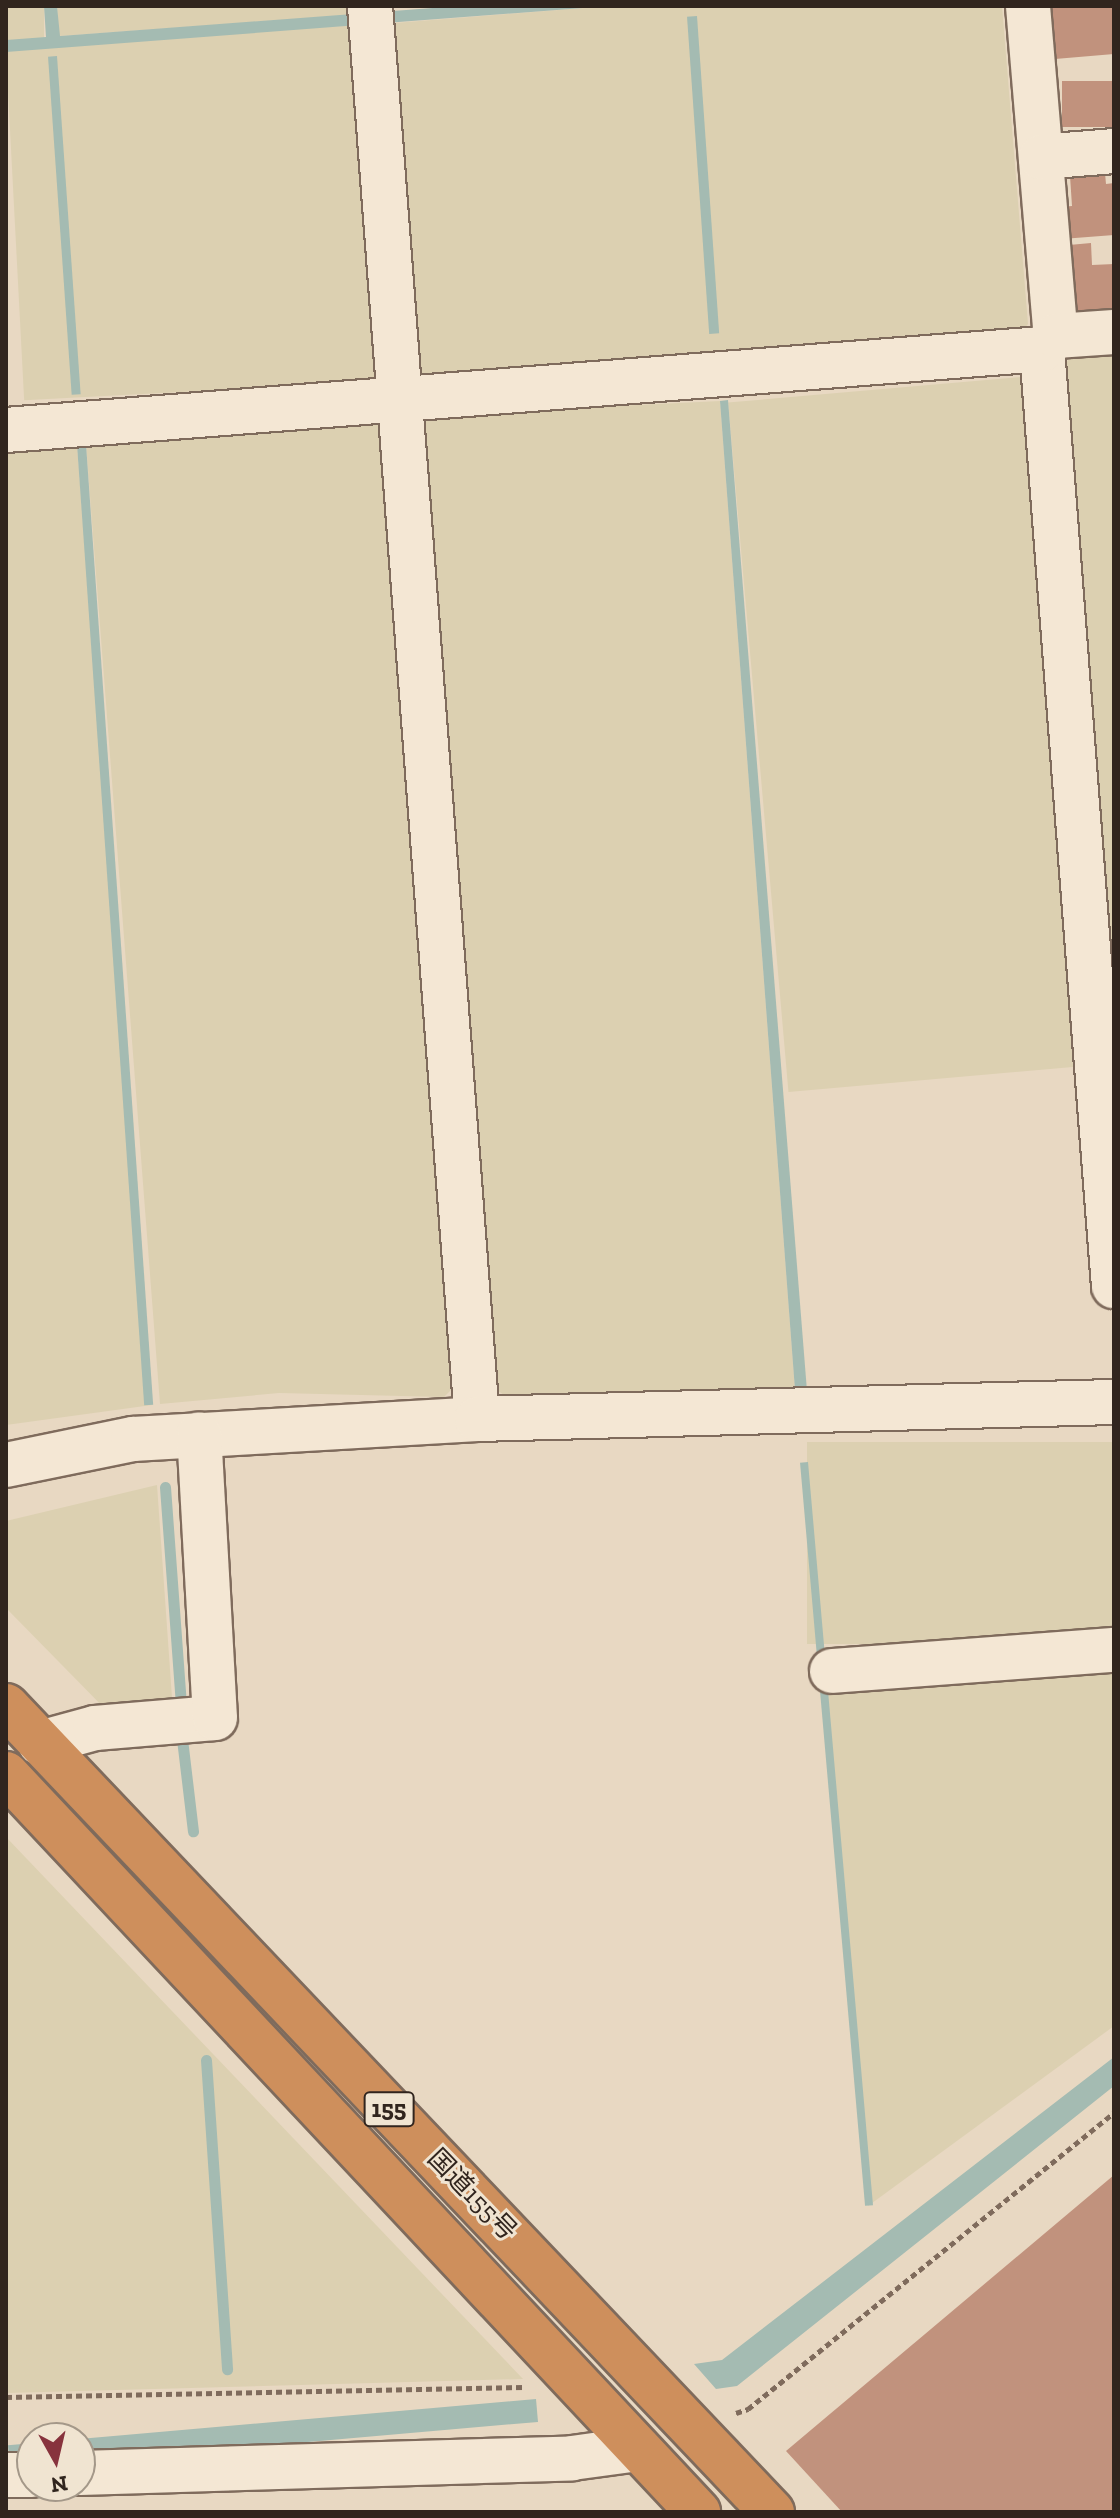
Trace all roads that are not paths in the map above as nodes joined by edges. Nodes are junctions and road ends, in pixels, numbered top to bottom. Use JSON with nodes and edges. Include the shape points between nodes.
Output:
{"nodes":[{"id":1,"x":1028,"y":6,"type":"edge"},
{"id":2,"x":371,"y":16,"type":"edge"},
{"id":3,"x":1114,"y":151,"type":"edge"},
{"id":4,"x":1041,"y":157,"type":"junction"},
{"id":5,"x":1114,"y":332,"type":"edge"},
{"id":6,"x":1049,"y":342,"type":"junction"},
{"id":7,"x":400,"y":399,"type":"junction"},
{"id":8,"x":6,"y":430,"type":"edge"},
{"id":9,"x":1114,"y":1286,"type":"edge"},
{"id":10,"x":1114,"y":1402,"type":"edge"},
{"id":11,"x":477,"y":1419,"type":"junction"},
{"id":12,"x":199,"y":1434,"type":"junction"},
{"id":13,"x":6,"y":1465,"type":"edge"},
{"id":14,"x":1114,"y":1650,"type":"edge"},
{"id":15,"x":832,"y":1671,"type":"dead end"},
{"id":16,"x":6,"y":1706,"type":"edge"},
{"id":17,"x":40,"y":1743,"type":"junction"},
{"id":18,"x":6,"y":1774,"type":"edge"},
{"id":19,"x":638,"y":2449,"type":"junction"},
{"id":20,"x":96,"y":2473,"type":"edge"},
{"id":21,"x":698,"y":2512,"type":"edge"},
{"id":22,"x":772,"y":2512,"type":"edge"}],
"edges":[{"from":1,"to":4,"type":"street"},
{"from":2,"to":7,"type":"street"},
{"from":3,"to":4,"type":"street"},
{"from":4,"to":6,"type":"street"},
{"from":5,"to":6,"type":"street"},
{"from":6,"to":7,"type":"street"},
{"from":6,"to":9,"type":"street"},
{"from":7,"to":8,"type":"street"},
{"from":7,"to":11,"type":"street"},
{"from":10,"to":11,"type":"street"},
{"from":11,"to":12,"type":"street"},
{"from":12,"to":13,"type":"street","via":[[133,1439]]},
{"from":12,"to":17,"type":"street","via":[[215,1718],[95,1728]]},
{"from":14,"to":15,"type":"street"},
{"from":16,"to":17,"type":"highway","name":"国道155号","number":"155"},
{"from":17,"to":22,"type":"highway","name":"国道155号","number":"155"},
{"from":18,"to":19,"type":"highway","name":"国道155号","number":"155"},
{"from":19,"to":20,"type":"street","via":[[572,2458]]},
{"from":19,"to":21,"type":"highway","name":"国道155号","number":"155"}]}
